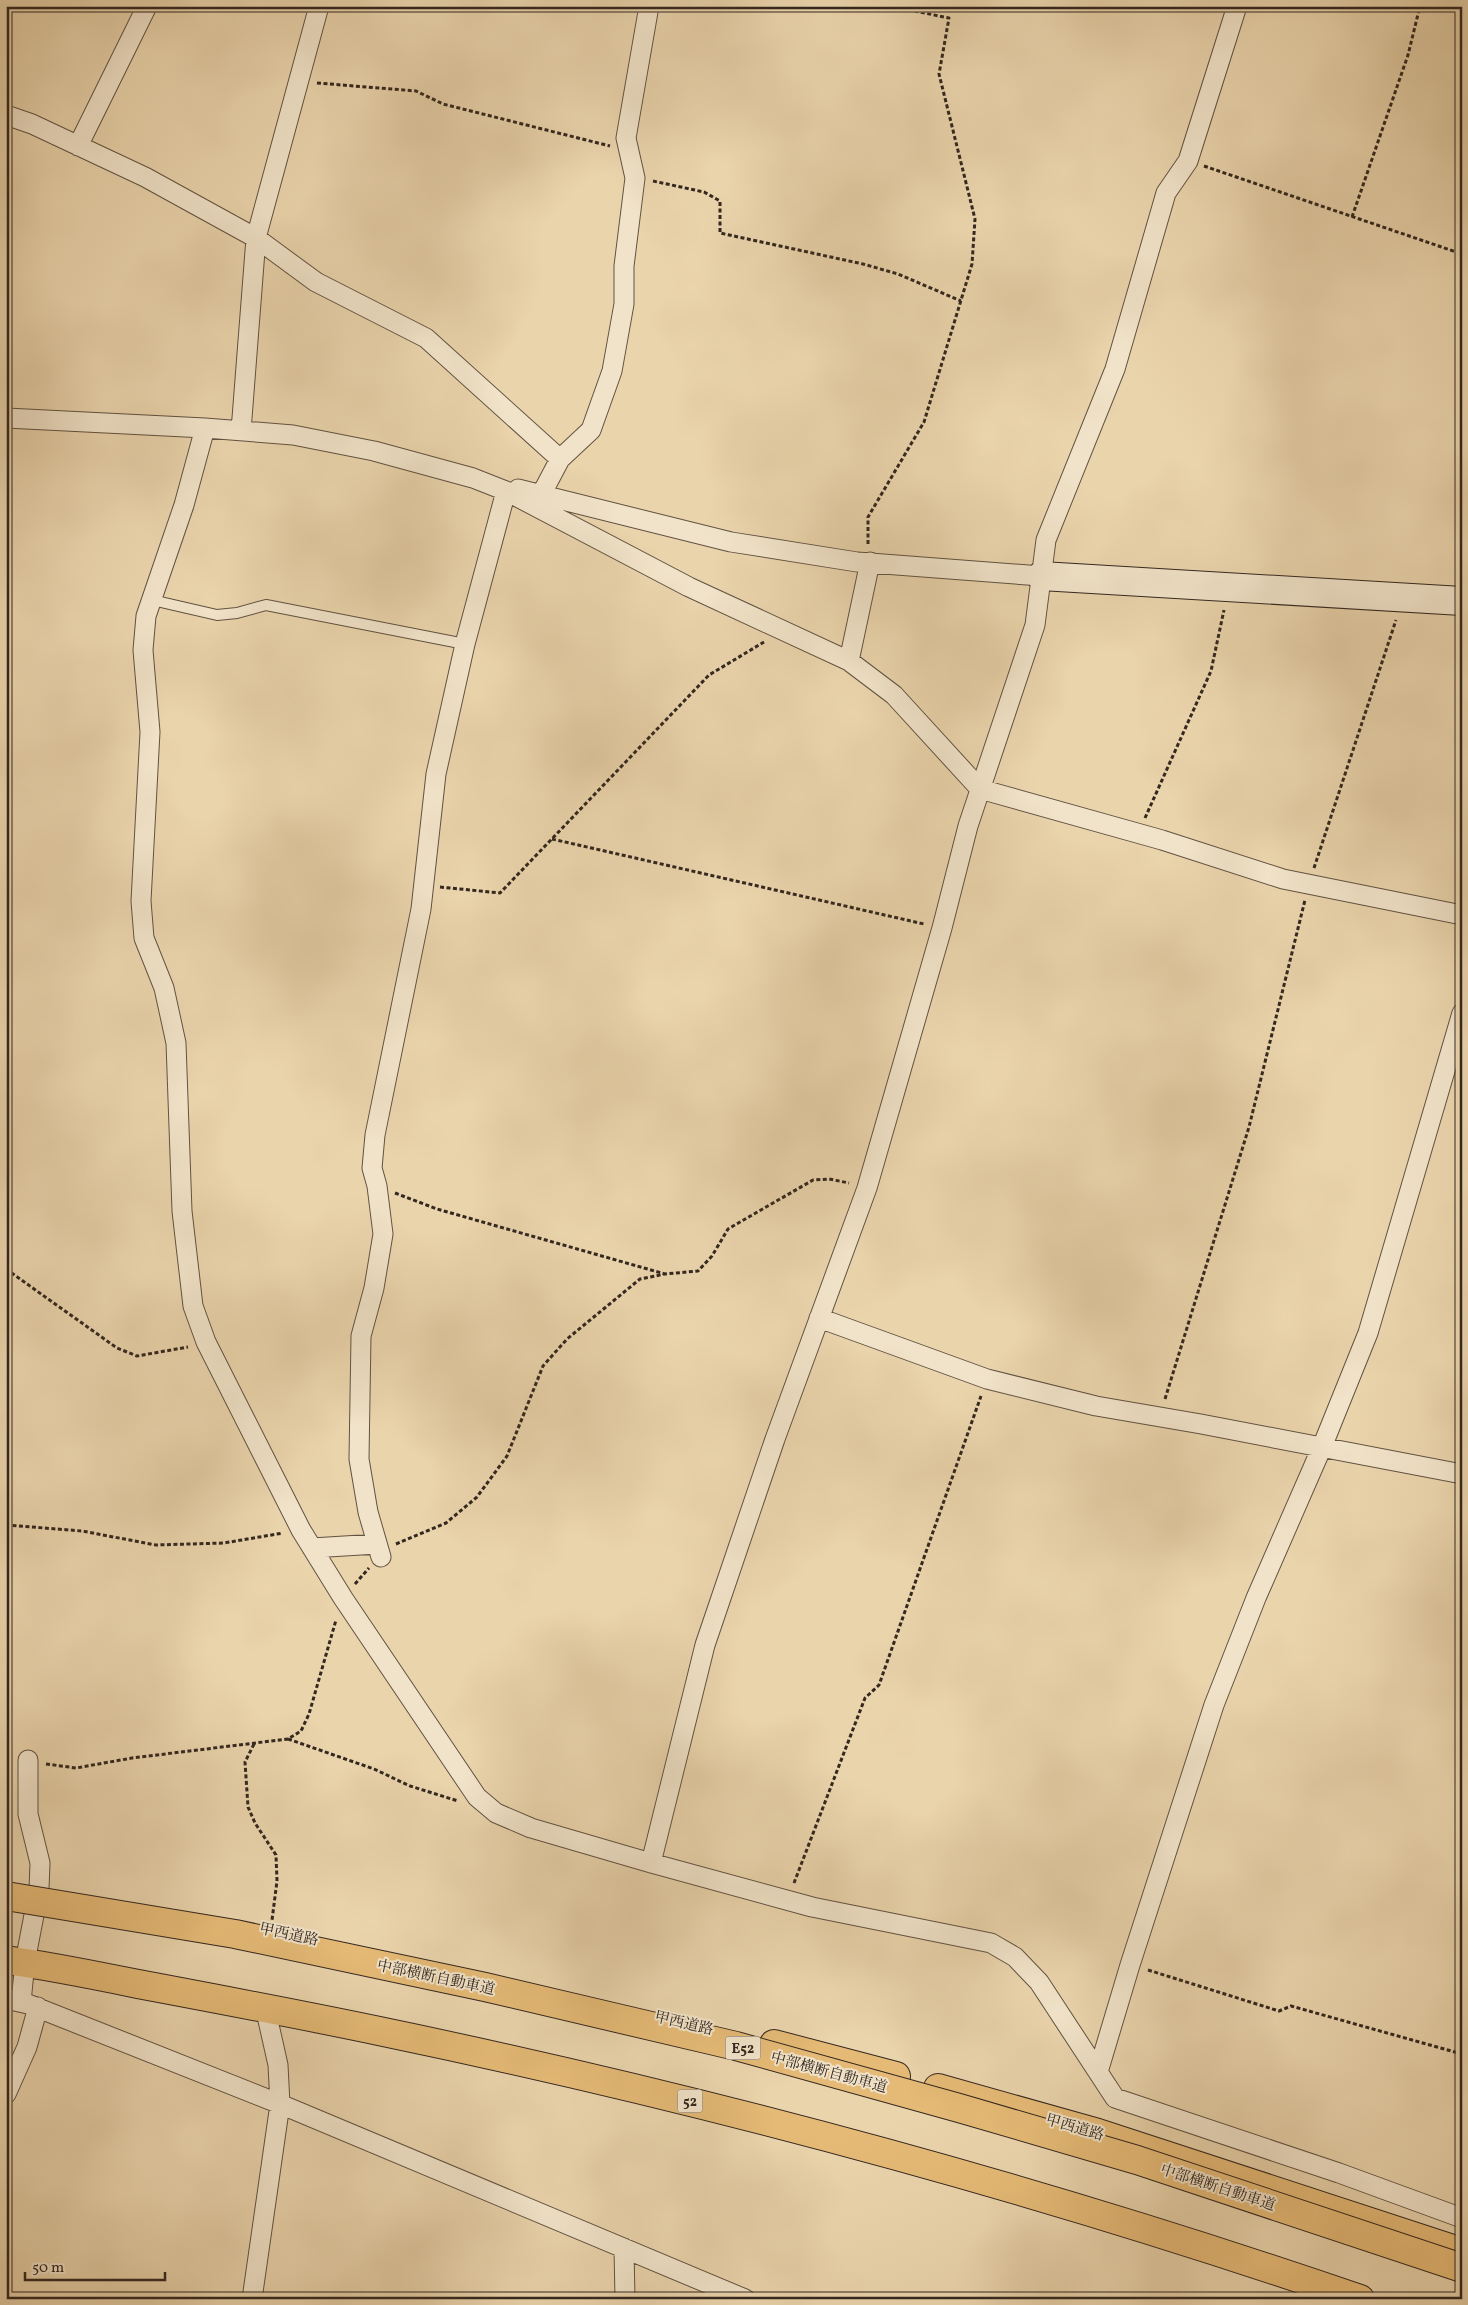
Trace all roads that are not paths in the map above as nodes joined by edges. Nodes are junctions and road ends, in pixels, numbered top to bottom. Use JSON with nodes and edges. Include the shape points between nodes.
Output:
{"nodes":[{"id":1,"x":147,"y":6,"type":"edge"},
{"id":2,"x":319,"y":6,"type":"edge"},
{"id":3,"x":649,"y":6,"type":"edge"},
{"id":4,"x":1237,"y":6,"type":"edge"},
{"id":5,"x":6,"y":115,"type":"edge"},
{"id":6,"x":78,"y":146,"type":"junction"},
{"id":7,"x":256,"y":238,"type":"junction"},
{"id":8,"x":6,"y":418,"type":"edge"},
{"id":9,"x":205,"y":428,"type":"junction"},
{"id":10,"x":241,"y":430,"type":"junction"},
{"id":11,"x":560,"y":459,"type":"junction"},
{"id":12,"x":473,"y":478,"type":"junction"},
{"id":13,"x":506,"y":491,"type":"junction"},
{"id":14,"x":536,"y":500,"type":"junction"},
{"id":15,"x":870,"y":562,"type":"junction"},
{"id":16,"x":1041,"y":576,"type":"junction"},
{"id":17,"x":152,"y":600,"type":"junction"},
{"id":18,"x":1462,"y":601,"type":"edge"},
{"id":19,"x":465,"y":644,"type":"junction"},
{"id":20,"x":849,"y":661,"type":"junction"},
{"id":21,"x":980,"y":789,"type":"junction"},
{"id":22,"x":1462,"y":915,"type":"edge"},
{"id":23,"x":1462,"y":1013,"type":"edge"},
{"id":24,"x":819,"y":1318,"type":"junction"},
{"id":25,"x":1322,"y":1447,"type":"junction"},
{"id":26,"x":1462,"y":1474,"type":"edge"},
{"id":27,"x":312,"y":1548,"type":"junction"},
{"id":28,"x":28,"y":1760,"type":"road end"},
{"id":29,"x":651,"y":1863,"type":"junction"},
{"id":30,"x":6,"y":1884,"type":"edge"},
{"id":31,"x":39,"y":1889,"type":"junction"},
{"id":32,"x":6,"y":1896,"type":"edge"},
{"id":33,"x":6,"y":1913,"type":"edge"},
{"id":34,"x":16,"y":1961,"type":"edge"},
{"id":35,"x":22,"y":2003,"type":"edge"},
{"id":36,"x":265,"y":2007,"type":"junction"},
{"id":37,"x":1098,"y":2072,"type":"junction"},
{"id":38,"x":6,"y":2094,"type":"edge"},
{"id":39,"x":280,"y":2104,"type":"junction"},
{"id":40,"x":1462,"y":2218,"type":"edge"},
{"id":41,"x":624,"y":2248,"type":"junction"},
{"id":42,"x":1462,"y":2252,"type":"edge"},
{"id":43,"x":1462,"y":2268,"type":"edge"},
{"id":44,"x":1462,"y":2284,"type":"edge"},
{"id":45,"x":252,"y":2299,"type":"edge"},
{"id":46,"x":625,"y":2299,"type":"edge"},
{"id":47,"x":745,"y":2299,"type":"edge"},
{"id":48,"x":1360,"y":2299,"type":"edge"}],
"edges":[{"from":1,"to":6,"type":"street"},
{"from":2,"to":7,"type":"street"},
{"from":3,"to":11,"type":"street","via":[[626,138],[635,178],[624,266],[624,304],[612,371],[590,430]]},
{"from":4,"to":16,"type":"street","via":[[1188,161],[1166,193],[1115,369],[1046,540]]},
{"from":5,"to":6,"type":"street"},
{"from":6,"to":7,"type":"street","via":[[145,177]]},
{"from":7,"to":10,"type":"street"},
{"from":7,"to":11,"type":"street","via":[[316,282],[426,338]]},
{"from":8,"to":9,"type":"street"},
{"from":9,"to":10,"type":"street"},
{"from":9,"to":17,"type":"street","via":[[184,505]]},
{"from":10,"to":12,"type":"street","via":[[293,435],[374,451]]},
{"from":11,"to":14,"type":"street"},
{"from":12,"to":13,"type":"street"},
{"from":12,"to":14,"type":"street"},
{"from":13,"to":14,"type":"street"},
{"from":13,"to":19,"type":"street"},
{"from":14,"to":15,"type":"street","via":[[731,542]]},
{"from":14,"to":20,"type":"street","via":[[689,587]]},
{"from":15,"to":16,"type":"street"},
{"from":15,"to":20,"type":"street"},
{"from":16,"to":18,"type":"street"},
{"from":16,"to":21,"type":"street","via":[[1036,625]]},
{"from":17,"to":19,"type":"lane","via":[[217,615],[266,605]]},
{"from":17,"to":27,"type":"street","via":[[146,616],[143,650],[150,732],[140,901],[144,938],[164,988],[176,1043],[182,1211],[193,1306],[206,1342]]},
{"from":19,"to":27,"type":"street","via":[[436,774],[421,909],[375,1135],[372,1168],[383,1234],[374,1288],[361,1336],[359,1459],[368,1512],[379,1550]]},
{"from":20,"to":21,"type":"street","via":[[894,695]]},
{"from":21,"to":22,"type":"street","via":[[1138,833],[1283,879]]},
{"from":21,"to":24,"type":"street","via":[[868,1188]]},
{"from":23,"to":25,"type":"street","via":[[1368,1333]]},
{"from":24,"to":25,"type":"street","via":[[987,1379],[1096,1406]]},
{"from":24,"to":29,"type":"street","via":[[705,1645]]},
{"from":25,"to":26,"type":"street"},
{"from":25,"to":37,"type":"street","via":[[1256,1598],[1214,1705]]},
{"from":27,"to":29,"type":"street","via":[[477,1797],[496,1813],[531,1828]]},
{"from":28,"to":31,"type":"street","via":[[28,1814],[40,1863]]},
{"from":29,"to":37,"type":"street","via":[[787,1900],[991,1943],[1015,1957],[1039,1982]]},
{"from":30,"to":31,"type":"highway","name":"甲西道路"},
{"from":31,"to":34,"type":"street"},
{"from":31,"to":42,"type":"highway","name":"甲西道路","via":[[271,1930],[811,2052],[1098,2133]]},
{"from":32,"to":43,"type":"highway","name":"中部横断自動車道","number":"E52","bridge":true,"via":[[235,1934],[485,1987],[736,2046],[1137,2160]]},
{"from":33,"to":44,"type":"highway","name":"中部横断自動車道","number":"E52","via":[[232,1950],[732,2060],[1132,2174]]},
{"from":34,"to":35,"type":"street"},
{"from":34,"to":36,"type":"highway","number":"52"},
{"from":35,"to":38,"type":"street","via":[[27,2048]]},
{"from":35,"to":39,"type":"street"},
{"from":36,"to":39,"type":"street","via":[[278,2065]]},
{"from":36,"to":48,"type":"highway","number":"52","via":[[622,2084],[791,2127],[1146,2229]]},
{"from":37,"to":40,"type":"street","via":[[1115,2098]]},
{"from":39,"to":41,"type":"street"},
{"from":39,"to":45,"type":"street"},
{"from":41,"to":46,"type":"street"},
{"from":41,"to":47,"type":"street"}]}
